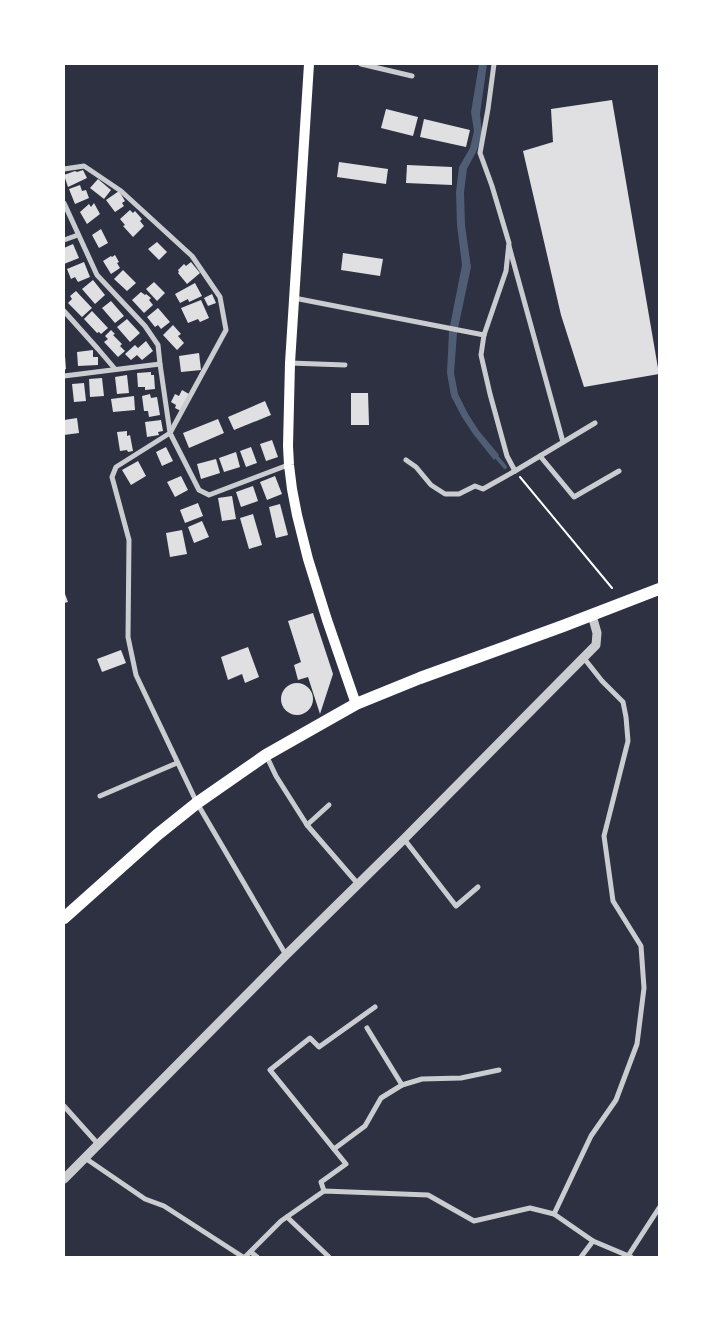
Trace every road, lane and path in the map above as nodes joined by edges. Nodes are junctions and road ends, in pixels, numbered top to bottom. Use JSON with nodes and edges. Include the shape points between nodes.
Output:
{"nodes":[{"id":1,"x":310,"y":64,"type":"edge"},
{"id":2,"x":360,"y":64,"type":"edge"},
{"id":3,"x":494,"y":64,"type":"edge"},
{"id":4,"x":412,"y":76,"type":"dead end"},
{"id":5,"x":64,"y":169,"type":"edge"},
{"id":6,"x":64,"y":203,"type":"edge"},
{"id":7,"x":78,"y":235,"type":"junction"},
{"id":8,"x":64,"y":240,"type":"edge"},
{"id":9,"x":509,"y":243,"type":"junction"},
{"id":10,"x":294,"y":298,"type":"junction"},
{"id":11,"x":64,"y":311,"type":"edge"},
{"id":12,"x":484,"y":335,"type":"junction"},
{"id":13,"x":290,"y":363,"type":"junction"},
{"id":14,"x":160,"y":364,"type":"junction"},
{"id":15,"x":345,"y":365,"type":"dead end"},
{"id":16,"x":115,"y":369,"type":"junction"},
{"id":17,"x":64,"y":376,"type":"edge"},
{"id":18,"x":595,"y":423,"type":"dead end"},
{"id":19,"x":170,"y":433,"type":"junction"},
{"id":20,"x":563,"y":442,"type":"junction"},
{"id":21,"x":540,"y":456,"type":"junction"},
{"id":22,"x":406,"y":460,"type":"dead end"},
{"id":23,"x":289,"y":465,"type":"junction"},
{"id":24,"x":515,"y":471,"type":"junction"},
{"id":25,"x":619,"y":471,"type":"dead end"},
{"id":26,"x":612,"y":588,"type":"dead end"},
{"id":27,"x":659,"y":589,"type":"edge"},
{"id":28,"x":592,"y":615,"type":"junction"},
{"id":29,"x":583,"y":658,"type":"junction"},
{"id":30,"x":356,"y":704,"type":"junction"},
{"id":31,"x":266,"y":755,"type":"junction"},
{"id":32,"x":177,"y":763,"type":"junction"},
{"id":33,"x":100,"y":796,"type":"dead end"},
{"id":34,"x":197,"y":803,"type":"junction"},
{"id":35,"x":329,"y":805,"type":"dead end"},
{"id":36,"x":307,"y":825,"type":"junction"},
{"id":37,"x":404,"y":839,"type":"junction"},
{"id":38,"x":358,"y":884,"type":"junction"},
{"id":39,"x":478,"y":887,"type":"dead end"},
{"id":40,"x":64,"y":918,"type":"edge"},
{"id":41,"x":286,"y":955,"type":"junction"},
{"id":42,"x":375,"y":1006,"type":"dead end"},
{"id":43,"x":368,"y":1028,"type":"dead end"},
{"id":44,"x":499,"y":1070,"type":"dead end"},
{"id":45,"x":402,"y":1086,"type":"junction"},
{"id":46,"x":64,"y":1106,"type":"edge"},
{"id":47,"x":98,"y":1144,"type":"junction"},
{"id":48,"x":334,"y":1149,"type":"junction"},
{"id":49,"x":84,"y":1158,"type":"junction"},
{"id":50,"x":64,"y":1179,"type":"edge"},
{"id":51,"x":324,"y":1191,"type":"junction"},
{"id":52,"x":659,"y":1208,"type":"edge"},
{"id":53,"x":554,"y":1214,"type":"junction"},
{"id":54,"x":287,"y":1217,"type":"junction"},
{"id":55,"x":593,"y":1241,"type":"junction"},
{"id":56,"x":251,"y":1252,"type":"junction"},
{"id":57,"x":244,"y":1257,"type":"edge"},
{"id":58,"x":257,"y":1257,"type":"edge"},
{"id":59,"x":329,"y":1257,"type":"edge"},
{"id":60,"x":581,"y":1257,"type":"edge"},
{"id":61,"x":629,"y":1257,"type":"edge"}],
"edges":[{"from":1,"to":10,"type":"main road"},
{"from":2,"to":4,"type":"street"},
{"from":3,"to":9,"type":"street","via":[[480,153]]},
{"from":5,"to":19,"type":"street","via":[[84,166],[121,191],[192,256],[220,297],[226,330]]},
{"from":6,"to":7,"type":"street"},
{"from":7,"to":8,"type":"street"},
{"from":7,"to":14,"type":"street","via":[[97,275],[145,326],[158,345]]},
{"from":9,"to":12,"type":"street","via":[[506,271]]},
{"from":9,"to":20,"type":"street"},
{"from":10,"to":12,"type":"street"},
{"from":10,"to":13,"type":"main road"},
{"from":11,"to":16,"type":"street"},
{"from":12,"to":24,"type":"street","via":[[481,355]]},
{"from":13,"to":15,"type":"street"},
{"from":13,"to":23,"type":"main road"},
{"from":14,"to":16,"type":"street"},
{"from":14,"to":19,"type":"street"},
{"from":16,"to":17,"type":"street"},
{"from":18,"to":20,"type":"street"},
{"from":19,"to":23,"type":"street","via":[[199,490],[209,495]]},
{"from":19,"to":32,"type":"street","via":[[116,467],[112,478],[129,540],[128,637],[136,675]]},
{"from":20,"to":21,"type":"street"},
{"from":21,"to":24,"type":"street"},
{"from":21,"to":25,"type":"street","via":[[574,497]]},
{"from":22,"to":24,"type":"street","via":[[445,494],[459,494],[474,486],[483,489]]},
{"from":23,"to":30,"type":"main road","via":[[308,559]]},
{"from":24,"to":26,"type":"path"},
{"from":27,"to":28,"type":"highway"},
{"from":28,"to":29,"type":"street","via":[[596,645]]},
{"from":28,"to":30,"type":"highway"},
{"from":29,"to":37,"type":"street"},
{"from":29,"to":53,"type":"street","via":[[623,702],[626,718],[628,741],[604,836],[613,901],[641,946],[644,988],[637,1044],[616,1100],[592,1136]]},
{"from":30,"to":31,"type":"highway"},
{"from":31,"to":34,"type":"highway"},
{"from":31,"to":36,"type":"street"},
{"from":32,"to":33,"type":"street"},
{"from":32,"to":34,"type":"street"},
{"from":34,"to":40,"type":"highway"},
{"from":34,"to":41,"type":"street"},
{"from":35,"to":36,"type":"street"},
{"from":36,"to":38,"type":"street"},
{"from":37,"to":38,"type":"street"},
{"from":37,"to":39,"type":"street","via":[[456,906]]},
{"from":38,"to":41,"type":"street"},
{"from":41,"to":47,"type":"street"},
{"from":42,"to":48,"type":"street","via":[[319,1047],[310,1038],[270,1070]]},
{"from":43,"to":45,"type":"street"},
{"from":44,"to":45,"type":"street","via":[[461,1078],[422,1079]]},
{"from":45,"to":48,"type":"street","via":[[381,1098],[365,1126]]},
{"from":46,"to":47,"type":"street"},
{"from":47,"to":49,"type":"street"},
{"from":48,"to":51,"type":"street","via":[[346,1164],[321,1182]]},
{"from":49,"to":50,"type":"street"},
{"from":49,"to":57,"type":"street","via":[[145,1199],[164,1206]]},
{"from":51,"to":53,"type":"street","via":[[428,1195],[474,1221],[530,1208]]},
{"from":51,"to":54,"type":"street"},
{"from":52,"to":61,"type":"street"},
{"from":53,"to":55,"type":"street"},
{"from":54,"to":56,"type":"street"},
{"from":54,"to":59,"type":"street"},
{"from":55,"to":60,"type":"street"},
{"from":55,"to":61,"type":"street"},
{"from":56,"to":57,"type":"street"},
{"from":56,"to":58,"type":"street"}]}
